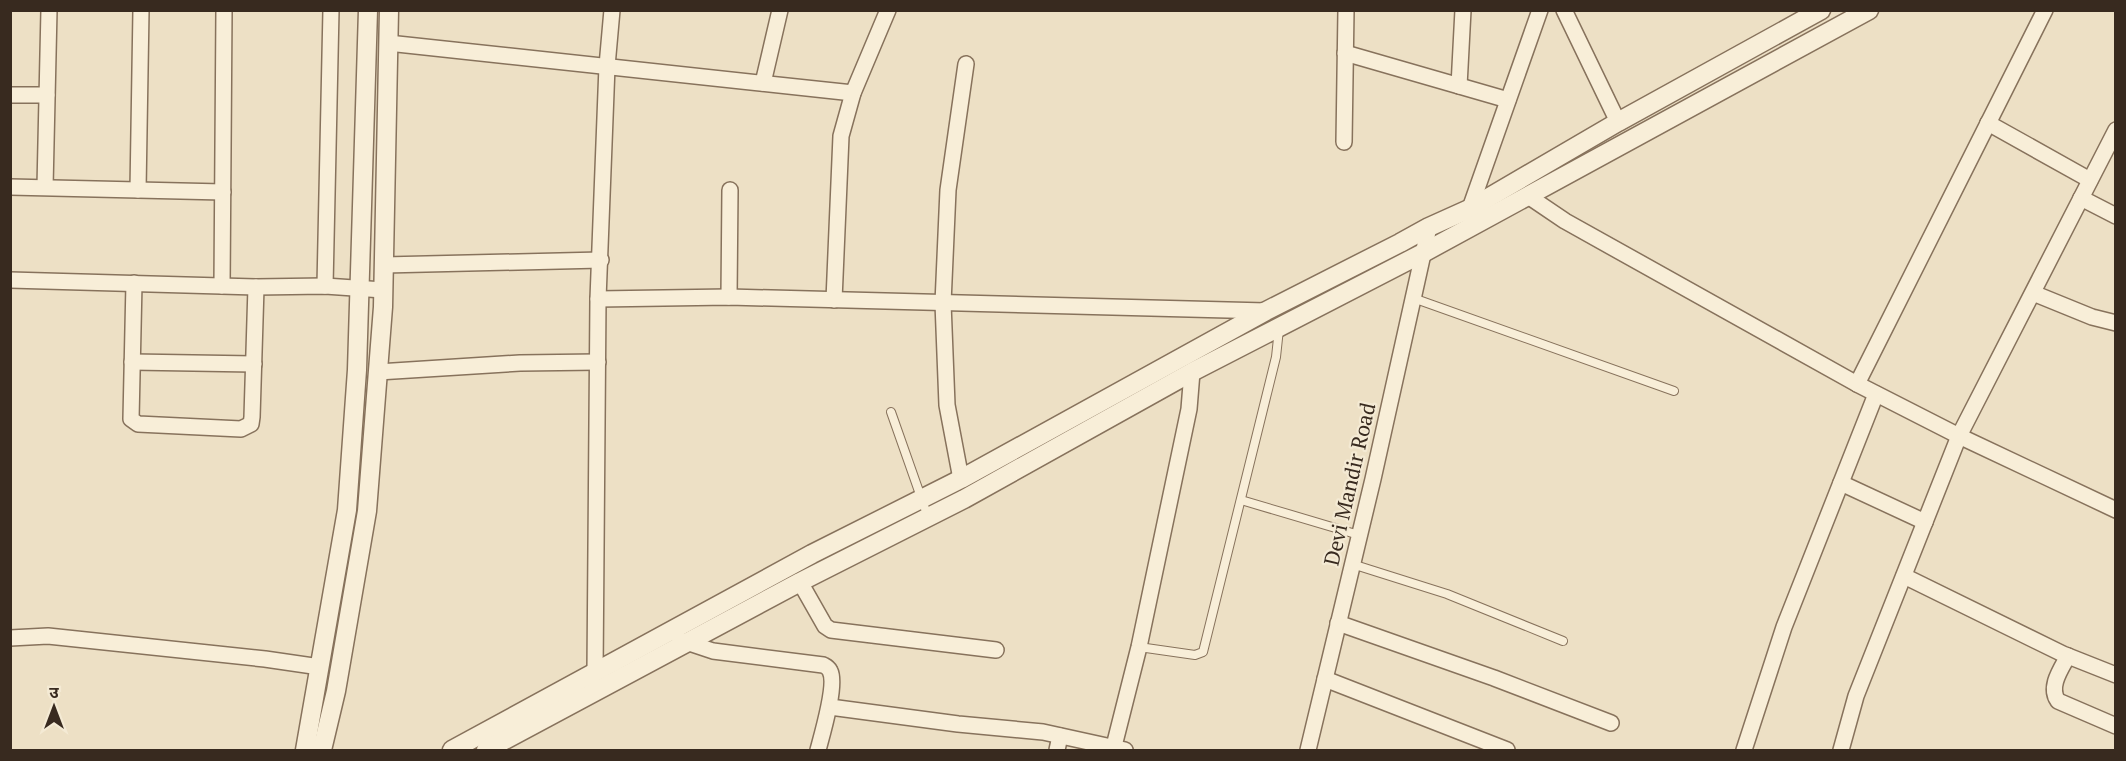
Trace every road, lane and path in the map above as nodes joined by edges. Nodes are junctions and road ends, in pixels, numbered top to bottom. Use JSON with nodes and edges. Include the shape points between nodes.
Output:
{"nodes":[{"id":1,"x":49,"y":10,"type":"edge"},
{"id":2,"x":141,"y":10,"type":"edge"},
{"id":3,"x":224,"y":10,"type":"edge"},
{"id":4,"x":331,"y":10,"type":"edge"},
{"id":5,"x":368,"y":10,"type":"edge"},
{"id":6,"x":389,"y":10,"type":"edge"},
{"id":7,"x":612,"y":10,"type":"edge"},
{"id":8,"x":780,"y":10,"type":"edge"},
{"id":9,"x":888,"y":10,"type":"edge"},
{"id":10,"x":1346,"y":10,"type":"edge"},
{"id":11,"x":1463,"y":10,"type":"edge"},
{"id":12,"x":1540,"y":10,"type":"edge"},
{"id":13,"x":1564,"y":10,"type":"edge"},
{"id":14,"x":1821,"y":10,"type":"edge"},
{"id":15,"x":1869,"y":10,"type":"edge"},
{"id":16,"x":2045,"y":10,"type":"edge"},
{"id":17,"x":388,"y":43,"type":"junction"},
{"id":18,"x":1345,"y":53,"type":"junction"},
{"id":19,"x":966,"y":64,"type":"dead end"},
{"id":20,"x":606,"y":66,"type":"junction"},
{"id":21,"x":763,"y":83,"type":"junction"},
{"id":22,"x":1459,"y":86,"type":"junction"},
{"id":23,"x":853,"y":93,"type":"junction"},
{"id":24,"x":10,"y":95,"type":"edge"},
{"id":25,"x":47,"y":95,"type":"junction"},
{"id":26,"x":1508,"y":100,"type":"junction"},
{"id":27,"x":1618,"y":122,"type":"junction"},
{"id":28,"x":1988,"y":123,"type":"junction"},
{"id":29,"x":2115,"y":130,"type":"edge"},
{"id":30,"x":1344,"y":142,"type":"dead end"},
{"id":31,"x":2090,"y":180,"type":"junction"},
{"id":32,"x":10,"y":186,"type":"edge"},
{"id":33,"x":45,"y":187,"type":"junction"},
{"id":34,"x":138,"y":190,"type":"junction"},
{"id":35,"x":730,"y":190,"type":"dead end"},
{"id":36,"x":223,"y":192,"type":"junction"},
{"id":37,"x":1528,"y":195,"type":"junction"},
{"id":38,"x":2081,"y":198,"type":"junction"},
{"id":39,"x":1469,"y":209,"type":"junction"},
{"id":40,"x":2115,"y":216,"type":"edge"},
{"id":41,"x":1428,"y":227,"type":"junction"},
{"id":42,"x":1462,"y":231,"type":"junction"},
{"id":43,"x":1423,"y":254,"type":"junction"},
{"id":44,"x":601,"y":260,"type":"junction"},
{"id":45,"x":384,"y":265,"type":"junction"},
{"id":46,"x":10,"y":280,"type":"edge"},
{"id":47,"x":134,"y":283,"type":"junction"},
{"id":48,"x":222,"y":286,"type":"junction"},
{"id":49,"x":325,"y":286,"type":"junction"},
{"id":50,"x":256,"y":287,"type":"junction"},
{"id":51,"x":360,"y":290,"type":"junction"},
{"id":52,"x":383,"y":290,"type":"junction"},
{"id":53,"x":2033,"y":293,"type":"junction"},
{"id":54,"x":729,"y":297,"type":"junction"},
{"id":55,"x":1413,"y":298,"type":"junction"},
{"id":56,"x":598,"y":299,"type":"junction"},
{"id":57,"x":834,"y":300,"type":"junction"},
{"id":58,"x":943,"y":303,"type":"junction"},
{"id":59,"x":1266,"y":311,"type":"junction"},
{"id":60,"x":2115,"y":323,"type":"edge"},
{"id":61,"x":1279,"y":328,"type":"junction"},
{"id":62,"x":132,"y":362,"type":"junction"},
{"id":63,"x":598,"y":362,"type":"junction"},
{"id":64,"x":254,"y":364,"type":"junction"},
{"id":65,"x":378,"y":372,"type":"junction"},
{"id":66,"x":1192,"y":372,"type":"junction"},
{"id":67,"x":1857,"y":384,"type":"junction"},
{"id":68,"x":1674,"y":391,"type":"dead end"},
{"id":69,"x":1876,"y":394,"type":"junction"},
{"id":70,"x":891,"y":412,"type":"dead end"},
{"id":71,"x":1959,"y":436,"type":"junction"},
{"id":72,"x":960,"y":479,"type":"junction"},
{"id":73,"x":1841,"y":483,"type":"junction"},
{"id":74,"x":921,"y":499,"type":"junction"},
{"id":75,"x":1241,"y":500,"type":"junction"},
{"id":76,"x":2114,"y":506,"type":"edge"},
{"id":77,"x":928,"y":517,"type":"junction"},
{"id":78,"x":1925,"y":522,"type":"junction"},
{"id":79,"x":1359,"y":535,"type":"junction"},
{"id":80,"x":1352,"y":564,"type":"junction"},
{"id":81,"x":1904,"y":576,"type":"junction"},
{"id":82,"x":800,"y":582,"type":"junction"},
{"id":83,"x":1338,"y":623,"type":"junction"},
{"id":84,"x":666,"y":634,"type":"junction"},
{"id":85,"x":10,"y":638,"type":"edge"},
{"id":86,"x":1563,"y":641,"type":"dead end"},
{"id":87,"x":687,"y":643,"type":"junction"},
{"id":88,"x":1138,"y":647,"type":"junction"},
{"id":89,"x":996,"y":650,"type":"dead end"},
{"id":90,"x":2068,"y":656,"type":"junction"},
{"id":91,"x":320,"y":667,"type":"junction"},
{"id":92,"x":595,"y":673,"type":"junction"},
{"id":93,"x":2115,"y":675,"type":"edge"},
{"id":94,"x":1325,"y":680,"type":"junction"},
{"id":95,"x":830,"y":707,"type":"junction"},
{"id":96,"x":1611,"y":723,"type":"dead end"},
{"id":97,"x":2115,"y":726,"type":"edge"},
{"id":98,"x":1058,"y":743,"type":"edge"},
{"id":99,"x":495,"y":749,"type":"edge"},
{"id":100,"x":305,"y":750,"type":"edge"},
{"id":101,"x":322,"y":750,"type":"edge"},
{"id":102,"x":452,"y":750,"type":"edge"},
{"id":103,"x":818,"y":750,"type":"edge"},
{"id":104,"x":1117,"y":750,"type":"edge"},
{"id":105,"x":1308,"y":750,"type":"edge"},
{"id":106,"x":1507,"y":750,"type":"edge"},
{"id":107,"x":1744,"y":750,"type":"edge"},
{"id":108,"x":1841,"y":750,"type":"edge"}],
"edges":[{"from":1,"to":25,"type":"street"},
{"from":2,"to":34,"type":"street"},
{"from":3,"to":36,"type":"street"},
{"from":4,"to":49,"type":"street"},
{"from":5,"to":51,"type":"street"},
{"from":6,"to":17,"type":"street"},
{"from":7,"to":20,"type":"street"},
{"from":8,"to":21,"type":"street"},
{"from":9,"to":23,"type":"street"},
{"from":10,"to":18,"type":"street"},
{"from":11,"to":22,"type":"street"},
{"from":12,"to":26,"type":"street"},
{"from":13,"to":27,"type":"street"},
{"from":14,"to":27,"type":"street"},
{"from":15,"to":37,"type":"street"},
{"from":16,"to":28,"type":"street"},
{"from":17,"to":20,"type":"street"},
{"from":17,"to":45,"type":"street"},
{"from":18,"to":22,"type":"street"},
{"from":18,"to":30,"type":"street"},
{"from":19,"to":58,"type":"street","via":[[948,190]]},
{"from":20,"to":21,"type":"street"},
{"from":20,"to":44,"type":"street"},
{"from":21,"to":23,"type":"street"},
{"from":22,"to":26,"type":"street"},
{"from":23,"to":57,"type":"street","via":[[841,135]]},
{"from":24,"to":25,"type":"street"},
{"from":25,"to":33,"type":"street"},
{"from":26,"to":39,"type":"street"},
{"from":27,"to":39,"type":"street"},
{"from":28,"to":31,"type":"street"},
{"from":28,"to":67,"type":"street"},
{"from":29,"to":31,"type":"street"},
{"from":31,"to":38,"type":"street"},
{"from":32,"to":33,"type":"street"},
{"from":33,"to":34,"type":"street"},
{"from":34,"to":36,"type":"street"},
{"from":35,"to":54,"type":"street"},
{"from":36,"to":48,"type":"street"},
{"from":37,"to":42,"type":"street"},
{"from":37,"to":67,"type":"street","via":[[1565,221]]},
{"from":38,"to":40,"type":"street"},
{"from":38,"to":53,"type":"street"},
{"from":39,"to":41,"type":"street"},
{"from":39,"to":42,"type":"street"},
{"from":41,"to":43,"type":"street","name":"Devi Mandir Road"},
{"from":41,"to":59,"type":"street"},
{"from":42,"to":43,"type":"street"},
{"from":43,"to":55,"type":"street","name":"Devi Mandir Road"},
{"from":43,"to":61,"type":"street"},
{"from":44,"to":45,"type":"street"},
{"from":44,"to":56,"type":"street"},
{"from":45,"to":52,"type":"street"},
{"from":46,"to":47,"type":"street"},
{"from":47,"to":48,"type":"street"},
{"from":47,"to":62,"type":"street"},
{"from":48,"to":50,"type":"street"},
{"from":49,"to":50,"type":"street"},
{"from":49,"to":51,"type":"street"},
{"from":50,"to":64,"type":"street"},
{"from":51,"to":52,"type":"street"},
{"from":51,"to":91,"type":"street","via":[[347,510]]},
{"from":52,"to":65,"type":"street"},
{"from":53,"to":60,"type":"street"},
{"from":53,"to":71,"type":"street"},
{"from":54,"to":56,"type":"street"},
{"from":54,"to":57,"type":"street"},
{"from":55,"to":68,"type":"lane"},
{"from":55,"to":79,"type":"street","name":"Devi Mandir Road"},
{"from":56,"to":63,"type":"street"},
{"from":57,"to":58,"type":"street"},
{"from":58,"to":59,"type":"street"},
{"from":58,"to":72,"type":"street","via":[[946,405]]},
{"from":59,"to":72,"type":"street"},
{"from":61,"to":66,"type":"street"},
{"from":61,"to":75,"type":"lane","via":[[1276,357]]},
{"from":62,"to":64,"type":"street"},
{"from":62,"to":64,"type":"street","via":[[130,410],[134,422],[241,429],[251,424]]},
{"from":63,"to":65,"type":"street"},
{"from":63,"to":92,"type":"street"},
{"from":65,"to":101,"type":"street","via":[[367,511]]},
{"from":66,"to":77,"type":"street"},
{"from":66,"to":88,"type":"street","via":[[1189,409]]},
{"from":67,"to":69,"type":"street"},
{"from":69,"to":71,"type":"street"},
{"from":69,"to":73,"type":"street"},
{"from":70,"to":74,"type":"lane"},
{"from":71,"to":76,"type":"street"},
{"from":71,"to":78,"type":"street"},
{"from":72,"to":74,"type":"street"},
{"from":73,"to":78,"type":"street"},
{"from":73,"to":107,"type":"street","via":[[1784,627]]},
{"from":74,"to":77,"type":"lane"},
{"from":74,"to":84,"type":"street"},
{"from":75,"to":79,"type":"lane"},
{"from":75,"to":88,"type":"lane","via":[[1203,652],[1196,655]]},
{"from":77,"to":82,"type":"street"},
{"from":78,"to":81,"type":"street"},
{"from":79,"to":80,"type":"street","name":"Devi Mandir Road"},
{"from":80,"to":83,"type":"street","name":"Devi Mandir Road"},
{"from":80,"to":86,"type":"lane","via":[[1447,594]]},
{"from":81,"to":90,"type":"street"},
{"from":81,"to":108,"type":"street","via":[[1856,696]]},
{"from":82,"to":87,"type":"street"},
{"from":82,"to":89,"type":"street","via":[[831,630]]},
{"from":83,"to":94,"type":"street","name":"Devi Mandir Road"},
{"from":83,"to":96,"type":"street"},
{"from":84,"to":87,"type":"street"},
{"from":84,"to":92,"type":"street"},
{"from":85,"to":91,"type":"street","via":[[48,636]]},
{"from":87,"to":95,"type":"street","via":[[713,651],[823,664],[832,673]]},
{"from":87,"to":99,"type":"street"},
{"from":88,"to":104,"type":"street"},
{"from":90,"to":93,"type":"street"},
{"from":90,"to":97,"type":"street","via":[[2053,688],[2054,696]]},
{"from":91,"to":100,"type":"street"},
{"from":92,"to":102,"type":"street"},
{"from":94,"to":105,"type":"street","name":"Devi Mandir Road"},
{"from":94,"to":106,"type":"street"},
{"from":95,"to":98,"type":"street"},
{"from":95,"to":103,"type":"street"},
{"from":98,"to":104,"type":"street"}]}
